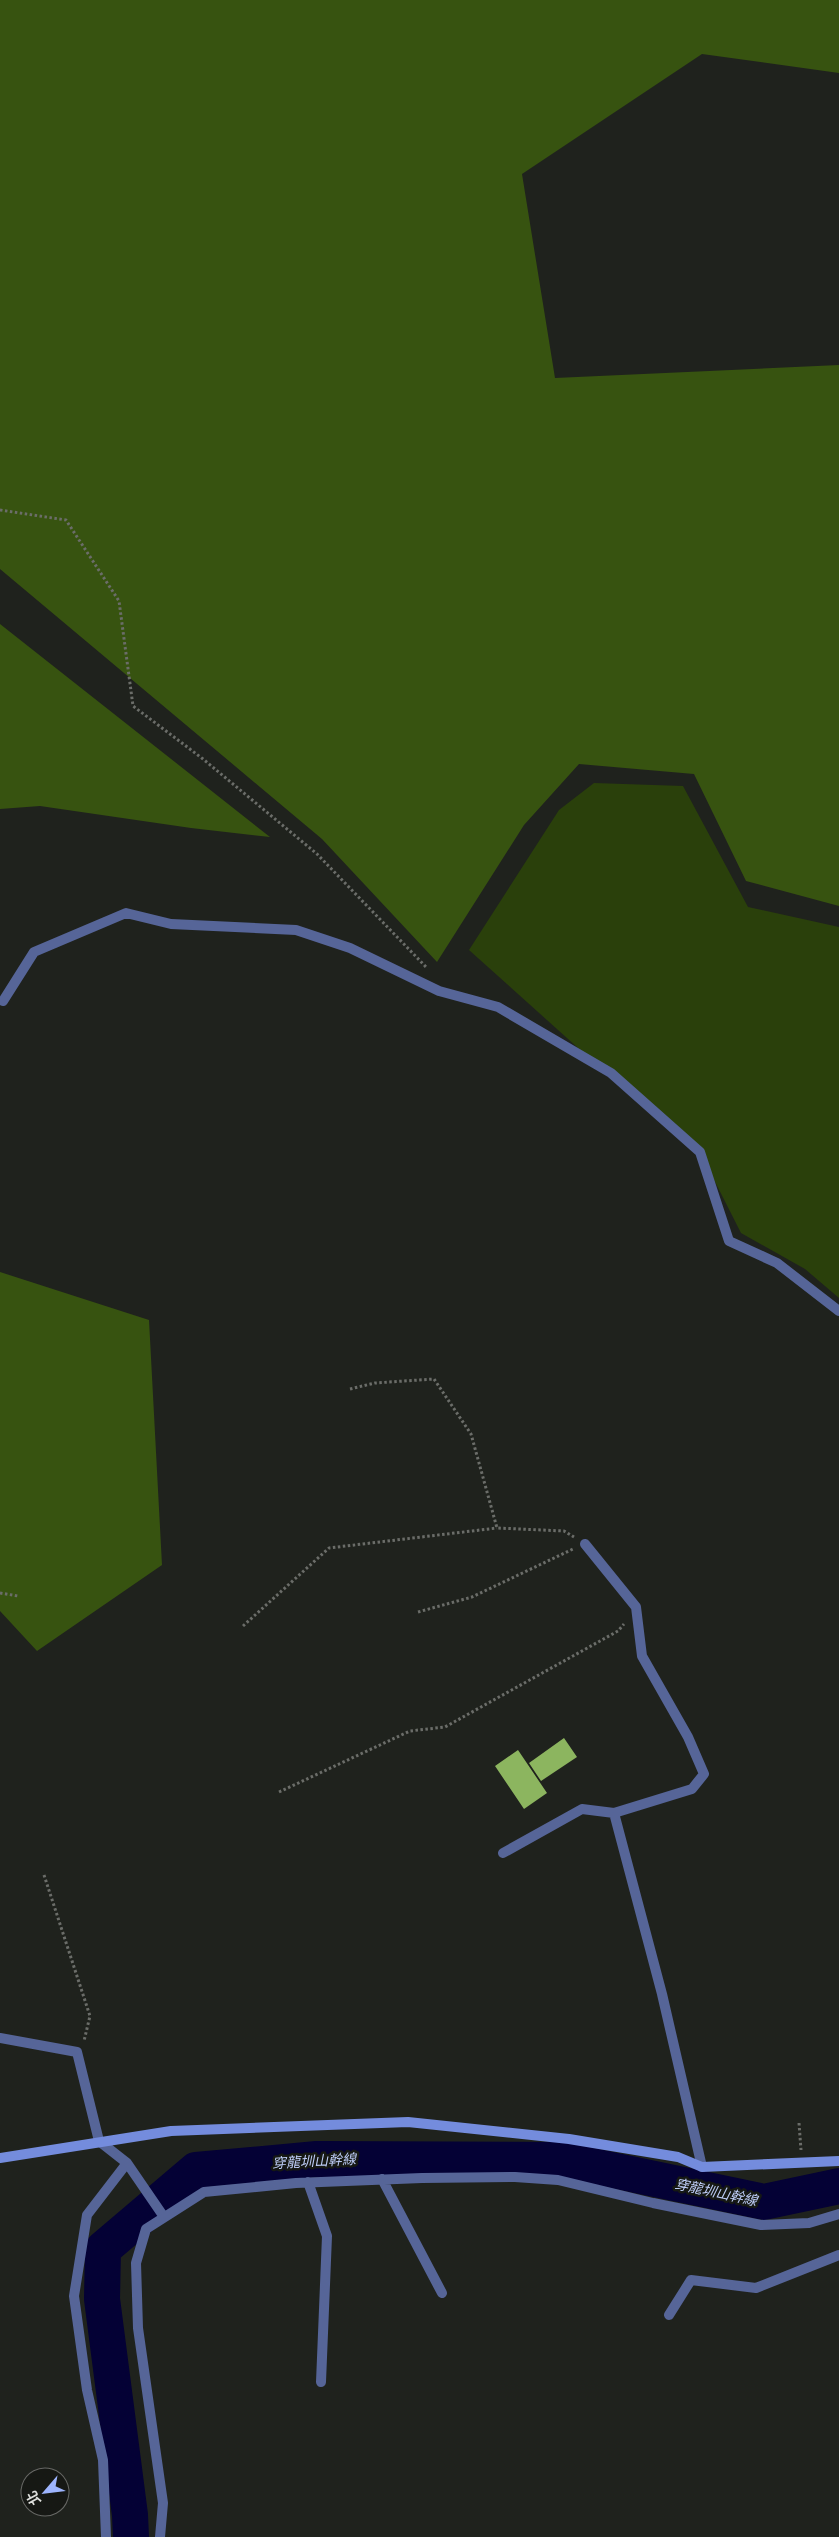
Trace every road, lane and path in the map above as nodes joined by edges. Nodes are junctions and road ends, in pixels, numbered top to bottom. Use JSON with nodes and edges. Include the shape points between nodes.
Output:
{"nodes":[{"id":1,"x":0,"y":510,"type":"edge"},
{"id":2,"x":440,"y":991,"type":"junction"},
{"id":3,"x":3,"y":1001,"type":"dead end"},
{"id":4,"x":839,"y":1311,"type":"edge"},
{"id":5,"x":350,"y":1389,"type":"dead end"},
{"id":6,"x":497,"y":1528,"type":"junction"},
{"id":7,"x":585,"y":1544,"type":"junction"},
{"id":8,"x":0,"y":1593,"type":"edge"},
{"id":9,"x":18,"y":1596,"type":"dead end"},
{"id":10,"x":636,"y":1607,"type":"junction"},
{"id":11,"x":418,"y":1612,"type":"dead end"},
{"id":12,"x":244,"y":1626,"type":"dead end"},
{"id":13,"x":278,"y":1792,"type":"dead end"},
{"id":14,"x":614,"y":1813,"type":"junction"},
{"id":15,"x":503,"y":1853,"type":"dead end"},
{"id":16,"x":44,"y":1875,"type":"dead end"},
{"id":17,"x":0,"y":2038,"type":"edge"},
{"id":18,"x":77,"y":2052,"type":"junction"},
{"id":19,"x":799,"y":2123,"type":"dead end"},
{"id":20,"x":99,"y":2141,"type":"junction"},
{"id":21,"x":0,"y":2158,"type":"edge"},
{"id":22,"x":839,"y":2161,"type":"edge"},
{"id":23,"x":127,"y":2163,"type":"junction"},
{"id":24,"x":802,"y":2163,"type":"junction"},
{"id":25,"x":702,"y":2167,"type":"junction"},
{"id":26,"x":382,"y":2179,"type":"junction"},
{"id":27,"x":308,"y":2182,"type":"junction"},
{"id":28,"x":839,"y":2214,"type":"edge"},
{"id":29,"x":164,"y":2217,"type":"junction"},
{"id":30,"x":839,"y":2255,"type":"edge"},
{"id":31,"x":442,"y":2293,"type":"dead end"},
{"id":32,"x":669,"y":2315,"type":"dead end"},
{"id":33,"x":321,"y":2382,"type":"dead end"},
{"id":34,"x":106,"y":2537,"type":"edge"},
{"id":35,"x":160,"y":2537,"type":"edge"}],
"edges":[{"from":1,"to":2,"type":"path","via":[[66,520],[118,601],[133,706],[203,759],[317,854],[428,968]]},
{"from":2,"to":3,"type":"lane","via":[[350,948],[296,930],[171,924],[126,913],[34,952]]},
{"from":2,"to":4,"type":"lane","via":[[498,1007],[611,1073],[700,1152],[729,1241],[777,1263]]},
{"from":5,"to":6,"type":"path","via":[[375,1383],[434,1379],[471,1434]]},
{"from":6,"to":7,"type":"path","via":[[564,1531]]},
{"from":6,"to":12,"type":"path","via":[[329,1548]]},
{"from":7,"to":10,"type":"lane"},
{"from":7,"to":11,"type":"path","via":[[472,1597]]},
{"from":8,"to":9,"type":"path"},
{"from":10,"to":13,"type":"path","via":[[618,1631],[445,1728],[410,1731]]},
{"from":10,"to":14,"type":"lane","via":[[642,1656],[688,1738],[704,1774],[692,1788]]},
{"from":14,"to":15,"type":"lane","via":[[582,1809]]},
{"from":14,"to":25,"type":"lane","via":[[662,1994]]},
{"from":16,"to":18,"type":"path","via":[[90,2016],[87,2037]]},
{"from":17,"to":18,"type":"lane"},
{"from":18,"to":20,"type":"lane"},
{"from":19,"to":24,"type":"path"},
{"from":20,"to":21,"type":"street"},
{"from":20,"to":23,"type":"lane"},
{"from":20,"to":25,"type":"street","via":[[171,2132],[408,2122],[569,2139],[678,2156]]},
{"from":22,"to":24,"type":"street"},
{"from":23,"to":29,"type":"lane"},
{"from":23,"to":34,"type":"lane","via":[[87,2215],[74,2296],[87,2390],[103,2460]]},
{"from":24,"to":25,"type":"street"},
{"from":26,"to":27,"type":"lane"},
{"from":26,"to":28,"type":"lane","via":[[515,2177],[558,2180],[761,2225],[810,2223]]},
{"from":26,"to":31,"type":"lane"},
{"from":27,"to":29,"type":"lane","via":[[204,2192]]},
{"from":27,"to":33,"type":"lane","via":[[327,2236]]},
{"from":29,"to":35,"type":"lane","via":[[146,2229],[136,2263],[138,2328],[163,2503]]},
{"from":30,"to":32,"type":"lane","via":[[756,2288],[691,2280]]}]}
